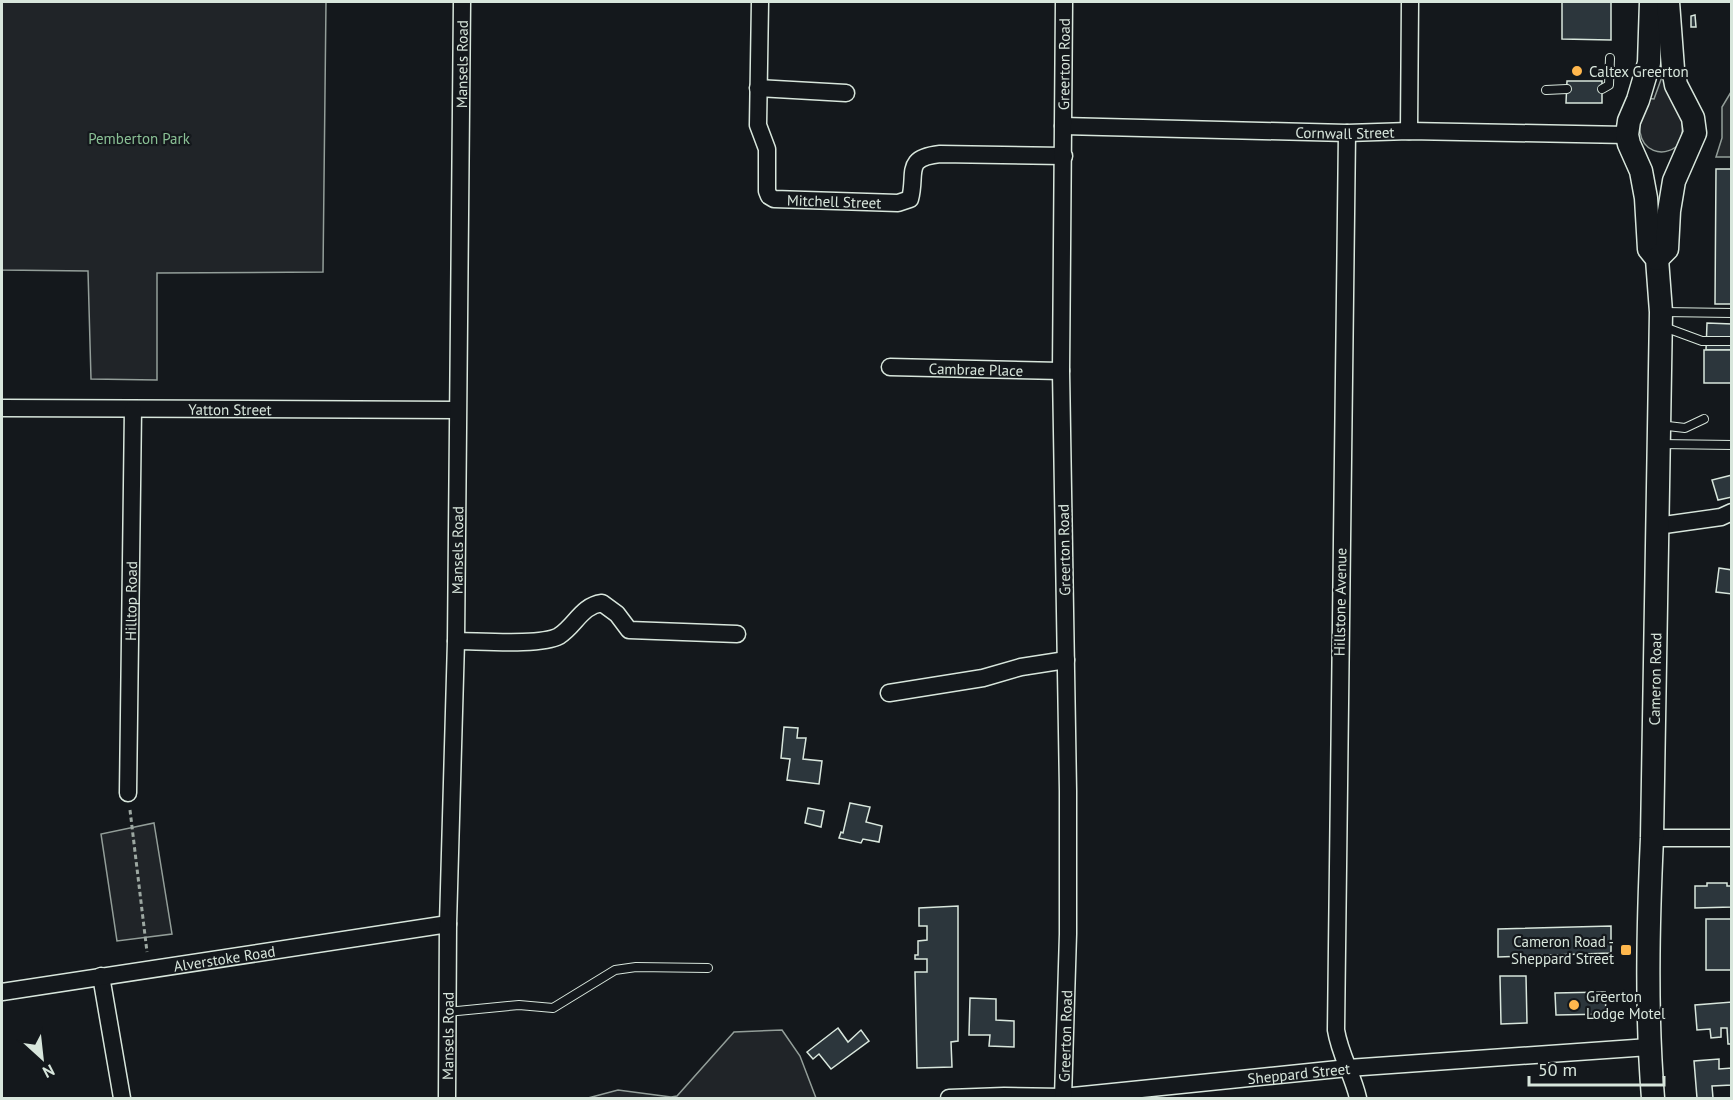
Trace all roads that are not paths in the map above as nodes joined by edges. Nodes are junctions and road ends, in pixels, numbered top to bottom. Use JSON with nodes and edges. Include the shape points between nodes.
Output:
{"nodes":[{"id":1,"x":462,"y":2,"type":"edge"},
{"id":2,"x":760,"y":2,"type":"edge"},
{"id":3,"x":1064,"y":2,"type":"edge"},
{"id":4,"x":1410,"y":2,"type":"edge"},
{"id":5,"x":1652,"y":2,"type":"edge"},
{"id":6,"x":1668,"y":2,"type":"edge"},
{"id":7,"x":1610,"y":58,"type":"dead end"},
{"id":8,"x":758,"y":88,"type":"junction"},
{"id":9,"x":1566,"y":89,"type":"dead end"},
{"id":10,"x":1602,"y":89,"type":"dead end"},
{"id":11,"x":1546,"y":90,"type":"dead end"},
{"id":12,"x":846,"y":93,"type":"dead end"},
{"id":13,"x":1063,"y":126,"type":"junction"},
{"id":14,"x":1409,"y":131,"type":"junction"},
{"id":15,"x":1347,"y":133,"type":"junction"},
{"id":16,"x":1631,"y":145,"type":"junction"},
{"id":17,"x":1064,"y":156,"type":"junction"},
{"id":18,"x":1682,"y":161,"type":"junction"},
{"id":19,"x":1657,"y":259,"type":"junction"},
{"id":20,"x":1731,"y":313,"type":"edge"},
{"id":21,"x":1660,"y":319,"type":"junction"},
{"id":22,"x":1731,"y":341,"type":"edge"},
{"id":23,"x":890,"y":367,"type":"dead end"},
{"id":24,"x":1061,"y":371,"type":"junction"},
{"id":25,"x":2,"y":408,"type":"edge"},
{"id":26,"x":133,"y":409,"type":"junction"},
{"id":27,"x":457,"y":410,"type":"junction"},
{"id":28,"x":1704,"y":419,"type":"dead end"},
{"id":29,"x":1659,"y":434,"type":"junction"},
{"id":30,"x":1731,"y":445,"type":"edge"},
{"id":31,"x":1728,"y":520,"type":"edge"},
{"id":32,"x":1657,"y":526,"type":"junction"},
{"id":33,"x":737,"y":634,"type":"dead end"},
{"id":34,"x":456,"y":640,"type":"junction"},
{"id":35,"x":1066,"y":660,"type":"junction"},
{"id":36,"x":889,"y":693,"type":"dead end"},
{"id":37,"x":128,"y":793,"type":"road end"},
{"id":38,"x":1652,"y":838,"type":"junction"},
{"id":39,"x":1731,"y":838,"type":"edge"},
{"id":40,"x":448,"y":924,"type":"junction"},
{"id":41,"x":708,"y":968,"type":"dead end"},
{"id":42,"x":101,"y":976,"type":"junction"},
{"id":43,"x":2,"y":992,"type":"edge"},
{"id":44,"x":447,"y":1012,"type":"junction"},
{"id":45,"x":1649,"y":1047,"type":"junction"},
{"id":46,"x":1348,"y":1068,"type":"junction"},
{"id":47,"x":1063,"y":1097,"type":"edge"},
{"id":48,"x":122,"y":1098,"type":"edge"},
{"id":49,"x":447,"y":1098,"type":"edge"},
{"id":50,"x":949,"y":1098,"type":"edge"},
{"id":51,"x":1358,"y":1098,"type":"edge"},
{"id":52,"x":1653,"y":1098,"type":"edge"}],
"edges":[{"from":1,"to":27,"type":"street","name":"Mansels Road"},
{"from":2,"to":8,"type":"street","name":"Mitchell Street"},
{"from":3,"to":13,"type":"street","name":"Greerton Road"},
{"from":4,"to":14,"type":"street"},
{"from":5,"to":16,"type":"main road","via":[[1649,63],[1629,121]]},
{"from":6,"to":18,"type":"main road","name":"Cameron Road","via":[[1676,85],[1693,118],[1695,133]]},
{"from":7,"to":10,"type":"lane","via":[[1611,79]]},
{"from":8,"to":12,"type":"street"},
{"from":8,"to":17,"type":"street","name":"Mitchell Street","via":[[758,125],[767,149],[767,191],[774,199],[898,203],[910,199],[912,175],[924,156]]},
{"from":9,"to":11,"type":"lane"},
{"from":13,"to":15,"type":"street","name":"Cornwall Street"},
{"from":13,"to":17,"type":"street","name":"Greerton Road"},
{"from":14,"to":15,"type":"street","name":"Cornwall Street"},
{"from":14,"to":16,"type":"street","name":"Cornwall Street"},
{"from":15,"to":46,"type":"street","name":"Hillstone Avenue","via":[[1336,1030]]},
{"from":16,"to":18,"type":"main road","via":[[1647,165],[1672,166]]},
{"from":16,"to":19,"type":"main road","name":"Cameron Road","via":[[1646,198],[1648,249]]},
{"from":17,"to":24,"type":"street","name":"Greerton Road"},
{"from":18,"to":19,"type":"main road","name":"Cameron Road","via":[[1674,181],[1667,249]]},
{"from":19,"to":21,"type":"main road","name":"Cameron Road"},
{"from":20,"to":21,"type":"lane"},
{"from":21,"to":22,"type":"lane","via":[[1702,341]]},
{"from":21,"to":29,"type":"main road","name":"Cameron Road"},
{"from":23,"to":24,"type":"street","name":"Cambrae Place"},
{"from":24,"to":35,"type":"street","name":"Greerton Road"},
{"from":25,"to":26,"type":"street","name":"Yatton Street"},
{"from":26,"to":27,"type":"street","name":"Yatton Street"},
{"from":26,"to":37,"type":"street","name":"Hilltop Road"},
{"from":27,"to":34,"type":"street","name":"Mansels Road"},
{"from":28,"to":29,"type":"lane"},
{"from":29,"to":30,"type":"lane"},
{"from":29,"to":32,"type":"main road","name":"Cameron Road"},
{"from":31,"to":32,"type":"street"},
{"from":32,"to":38,"type":"main road","name":"Cameron Road"},
{"from":33,"to":34,"type":"street","via":[[629,630],[602,603],[586,608],[567,629],[548,640]]},
{"from":34,"to":40,"type":"street","name":"Mansels Road"},
{"from":35,"to":36,"type":"street"},
{"from":35,"to":47,"type":"street","name":"Greerton Road","via":[[1068,934]]},
{"from":38,"to":39,"type":"street"},
{"from":38,"to":45,"type":"main road","name":"Cameron Road"},
{"from":40,"to":42,"type":"street","name":"Alverstoke Road"},
{"from":40,"to":44,"type":"street","name":"Mansels Road"},
{"from":41,"to":44,"type":"lane","via":[[615,970],[554,1008],[519,1005]]},
{"from":42,"to":43,"type":"street","name":"Alverstoke Road"},
{"from":42,"to":48,"type":"street"},
{"from":44,"to":49,"type":"street","name":"Mansels Road"},
{"from":45,"to":46,"type":"street","name":"Sheppard Street"},
{"from":45,"to":52,"type":"main road","name":"Cameron Road"},
{"from":46,"to":47,"type":"street","name":"Sheppard Street"},
{"from":46,"to":51,"type":"street","name":"Hillstone Avenue"},
{"from":47,"to":50,"type":"street","name":"Sheppard Street"}]}
